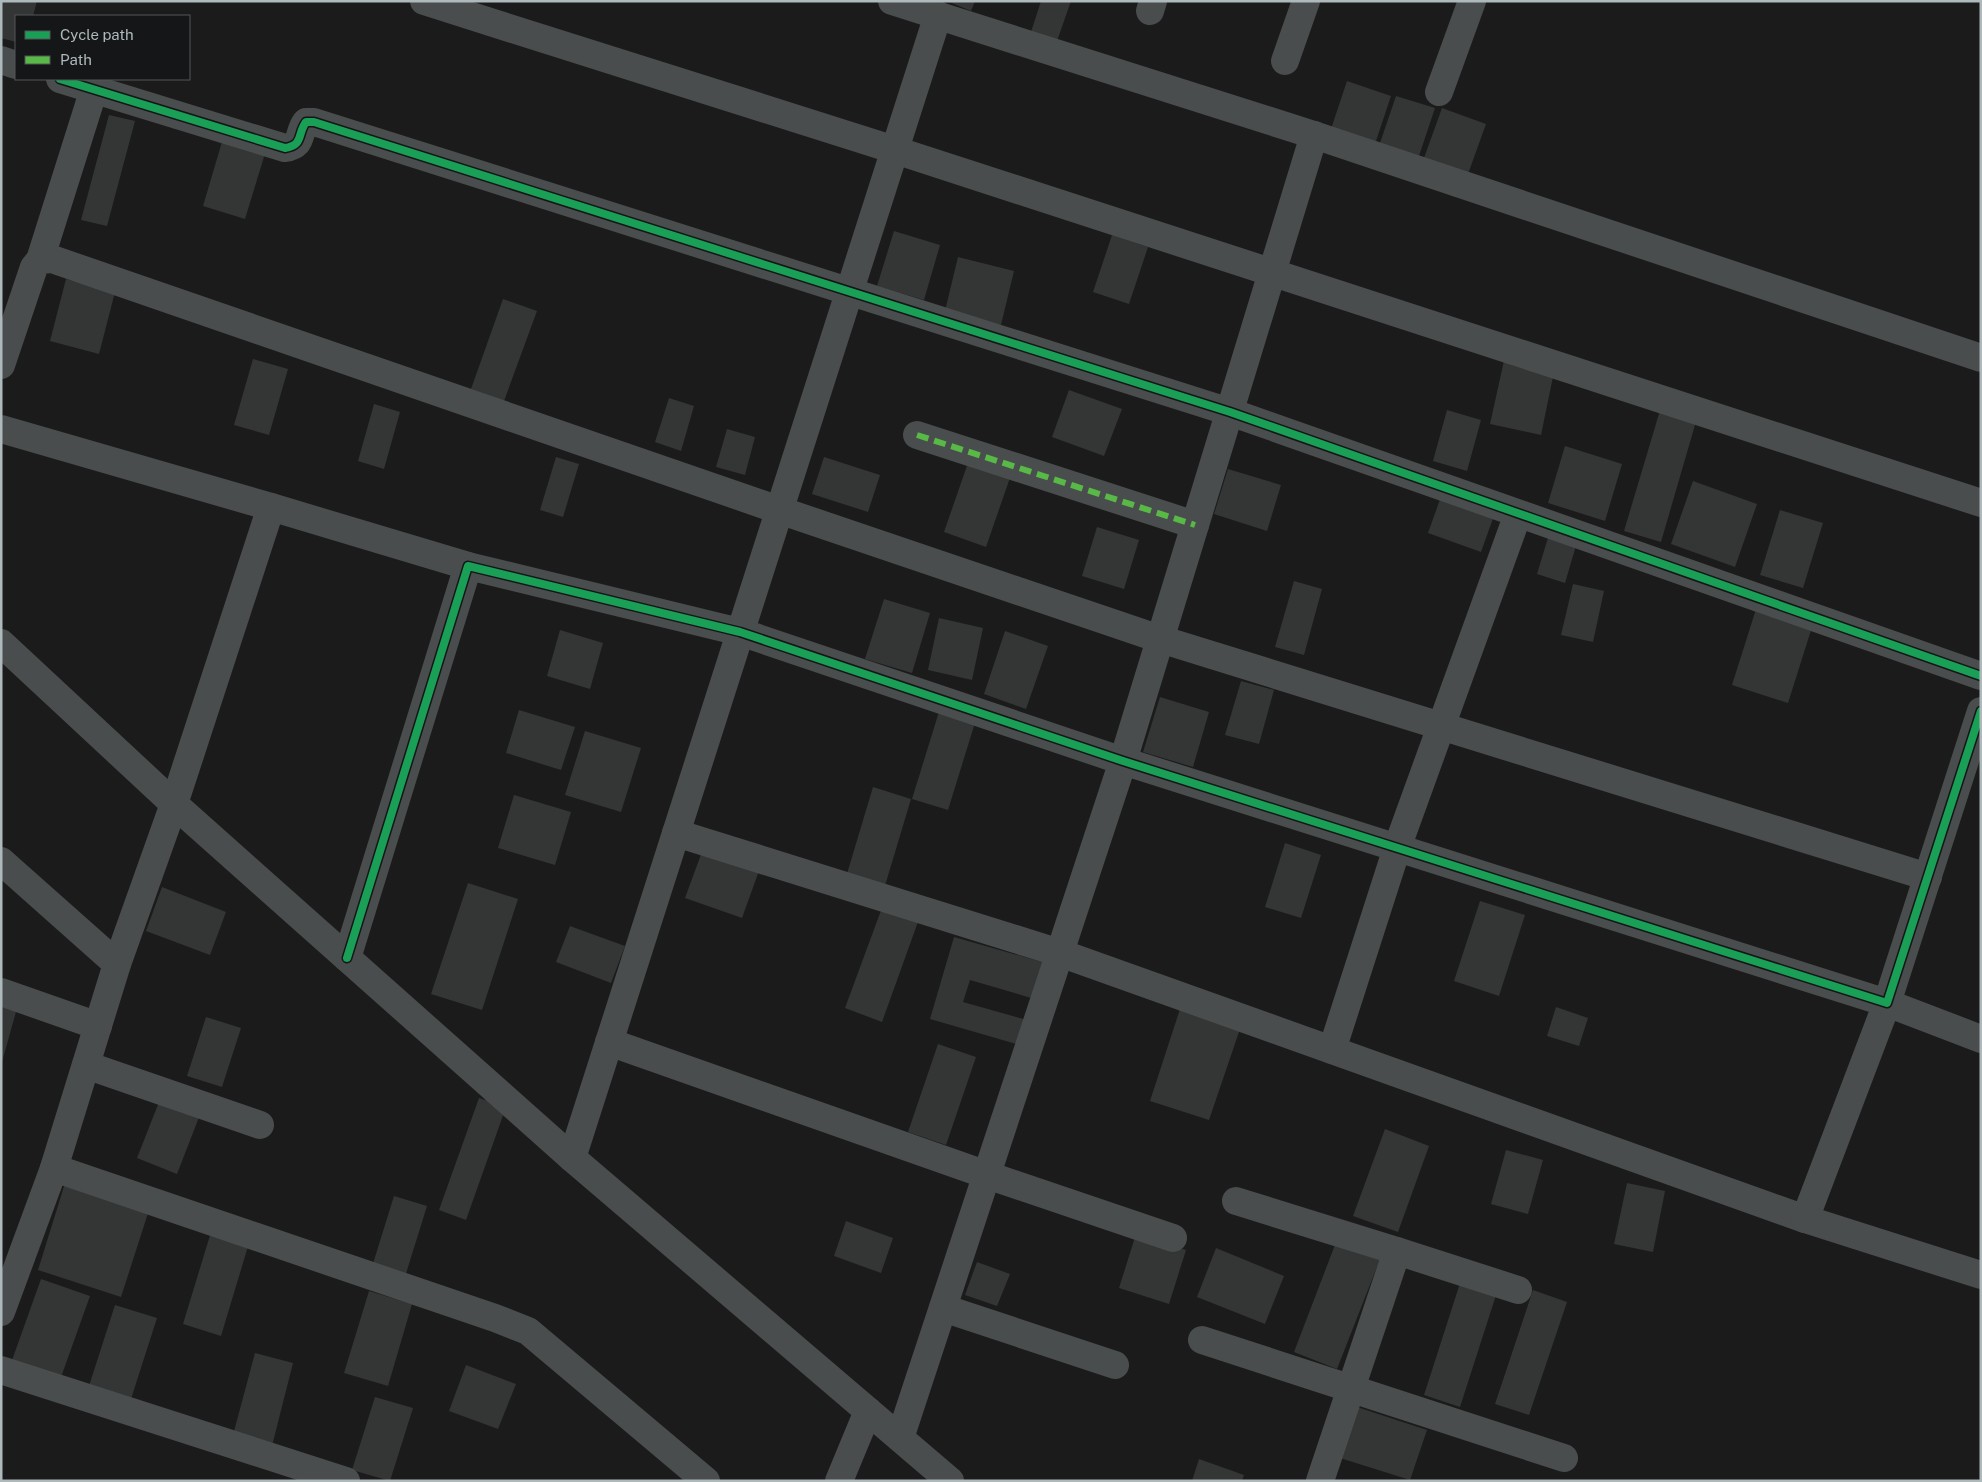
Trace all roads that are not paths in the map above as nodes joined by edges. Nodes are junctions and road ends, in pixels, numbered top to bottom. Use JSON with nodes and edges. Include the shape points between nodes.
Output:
{"nodes":[{"id":1,"x":424,"y":1,"type":"edge"},
{"id":2,"x":892,"y":1,"type":"edge"},
{"id":3,"x":1306,"y":1,"type":"edge"},
{"id":4,"x":1472,"y":1,"type":"edge"},
{"id":5,"x":938,"y":15,"type":"junction"},
{"id":6,"x":1,"y":60,"type":"edge"},
{"id":7,"x":1285,"y":61,"type":"dead end"},
{"id":8,"x":15,"y":65,"type":"edge"},
{"id":9,"x":63,"y":80,"type":"edge"},
{"id":10,"x":94,"y":89,"type":"junction"},
{"id":11,"x":1439,"y":92,"type":"dead end"},
{"id":12,"x":1314,"y":135,"type":"junction"},
{"id":13,"x":895,"y":150,"type":"junction"},
{"id":14,"x":40,"y":260,"type":"junction"},
{"id":15,"x":1272,"y":273,"type":"junction"},
{"id":16,"x":849,"y":292,"type":"junction"},
{"id":17,"x":1981,"y":358,"type":"edge"},
{"id":18,"x":1,"y":365,"type":"edge"},
{"id":19,"x":1230,"y":412,"type":"junction"},
{"id":20,"x":1,"y":429,"type":"edge"},
{"id":21,"x":917,"y":435,"type":"dead end"},
{"id":22,"x":1981,"y":503,"type":"edge"},
{"id":23,"x":271,"y":506,"type":"junction"},
{"id":24,"x":779,"y":510,"type":"junction"},
{"id":25,"x":1518,"y":514,"type":"junction"},
{"id":26,"x":1195,"y":525,"type":"junction"},
{"id":27,"x":468,"y":566,"type":"junction"},
{"id":28,"x":740,"y":632,"type":"junction"},
{"id":29,"x":1160,"y":639,"type":"junction"},
{"id":30,"x":1,"y":643,"type":"edge"},
{"id":31,"x":1981,"y":676,"type":"edge"},
{"id":32,"x":1981,"y":710,"type":"edge"},
{"id":33,"x":1441,"y":726,"type":"junction"},
{"id":34,"x":1123,"y":762,"type":"junction"},
{"id":35,"x":174,"y":804,"type":"junction"},
{"id":36,"x":676,"y":832,"type":"junction"},
{"id":37,"x":1397,"y":848,"type":"junction"},
{"id":38,"x":1,"y":861,"type":"edge"},
{"id":39,"x":1928,"y":877,"type":"junction"},
{"id":40,"x":1060,"y":952,"type":"junction"},
{"id":41,"x":347,"y":958,"type":"junction"},
{"id":42,"x":117,"y":964,"type":"junction"},
{"id":43,"x":1,"y":992,"type":"edge"},
{"id":44,"x":1887,"y":1003,"type":"junction"},
{"id":45,"x":98,"y":1026,"type":"junction"},
{"id":46,"x":1981,"y":1039,"type":"edge"},
{"id":47,"x":609,"y":1042,"type":"junction"},
{"id":48,"x":1332,"y":1050,"type":"junction"},
{"id":49,"x":86,"y":1065,"type":"junction"},
{"id":50,"x":260,"y":1125,"type":"dead end"},
{"id":51,"x":572,"y":1158,"type":"junction"},
{"id":52,"x":54,"y":1168,"type":"junction"},
{"id":53,"x":987,"y":1175,"type":"junction"},
{"id":54,"x":1236,"y":1201,"type":"dead end"},
{"id":55,"x":1805,"y":1219,"type":"junction"},
{"id":56,"x":1172,"y":1238,"type":"dead end"},
{"id":57,"x":1397,"y":1251,"type":"junction"},
{"id":58,"x":1981,"y":1275,"type":"edge"},
{"id":59,"x":1518,"y":1290,"type":"dead end"},
{"id":60,"x":943,"y":1308,"type":"junction"},
{"id":61,"x":1,"y":1312,"type":"edge"},
{"id":62,"x":1202,"y":1340,"type":"dead end"},
{"id":63,"x":1115,"y":1365,"type":"dead end"},
{"id":64,"x":1,"y":1370,"type":"edge"},
{"id":65,"x":1351,"y":1390,"type":"junction"},
{"id":66,"x":868,"y":1411,"type":"junction"},
{"id":67,"x":900,"y":1438,"type":"junction"},
{"id":68,"x":1564,"y":1458,"type":"dead end"},
{"id":69,"x":346,"y":1481,"type":"edge"},
{"id":70,"x":706,"y":1481,"type":"edge"},
{"id":71,"x":839,"y":1481,"type":"edge"},
{"id":72,"x":950,"y":1481,"type":"edge"},
{"id":73,"x":1320,"y":1481,"type":"edge"}],
"edges":[{"from":1,"to":13,"type":"street"},
{"from":2,"to":5,"type":"street"},
{"from":3,"to":7,"type":"street"},
{"from":4,"to":11,"type":"street"},
{"from":5,"to":12,"type":"street"},
{"from":5,"to":13,"type":"street"},
{"from":6,"to":8,"type":"street"},
{"from":9,"to":10,"type":"street"},
{"from":10,"to":14,"type":"street"},
{"from":10,"to":16,"type":"street","via":[[285,148],[297,144],[306,122],[314,122]]},
{"from":12,"to":15,"type":"street"},
{"from":12,"to":17,"type":"street"},
{"from":13,"to":15,"type":"street"},
{"from":13,"to":16,"type":"street"},
{"from":14,"to":18,"type":"street","via":[[34,267]]},
{"from":14,"to":24,"type":"street","via":[[52,259]]},
{"from":15,"to":19,"type":"street"},
{"from":15,"to":22,"type":"street"},
{"from":16,"to":19,"type":"street"},
{"from":16,"to":24,"type":"street"},
{"from":19,"to":25,"type":"street"},
{"from":19,"to":26,"type":"street"},
{"from":20,"to":23,"type":"street"},
{"from":21,"to":26,"type":"street"},
{"from":23,"to":27,"type":"street"},
{"from":23,"to":35,"type":"street"},
{"from":24,"to":28,"type":"street"},
{"from":24,"to":29,"type":"street"},
{"from":25,"to":31,"type":"street"},
{"from":25,"to":33,"type":"street"},
{"from":26,"to":29,"type":"street"},
{"from":27,"to":28,"type":"street"},
{"from":27,"to":41,"type":"street"},
{"from":28,"to":34,"type":"street"},
{"from":28,"to":36,"type":"street"},
{"from":29,"to":33,"type":"street"},
{"from":29,"to":34,"type":"street"},
{"from":30,"to":35,"type":"street"},
{"from":32,"to":39,"type":"street"},
{"from":33,"to":37,"type":"street"},
{"from":33,"to":39,"type":"street"},
{"from":34,"to":37,"type":"street"},
{"from":34,"to":40,"type":"street"},
{"from":35,"to":41,"type":"street"},
{"from":35,"to":42,"type":"street"},
{"from":36,"to":40,"type":"street"},
{"from":36,"to":47,"type":"street"},
{"from":37,"to":44,"type":"street"},
{"from":37,"to":48,"type":"street"},
{"from":38,"to":42,"type":"street"},
{"from":39,"to":44,"type":"street"},
{"from":40,"to":48,"type":"street"},
{"from":40,"to":53,"type":"street"},
{"from":41,"to":51,"type":"street"},
{"from":42,"to":45,"type":"street"},
{"from":43,"to":45,"type":"street"},
{"from":44,"to":46,"type":"street"},
{"from":44,"to":55,"type":"street"},
{"from":45,"to":49,"type":"street"},
{"from":47,"to":51,"type":"street"},
{"from":47,"to":53,"type":"street"},
{"from":48,"to":55,"type":"street"},
{"from":49,"to":50,"type":"street"},
{"from":49,"to":52,"type":"street"},
{"from":51,"to":66,"type":"street"},
{"from":52,"to":61,"type":"street"},
{"from":52,"to":70,"type":"street","via":[[528,1331]]},
{"from":53,"to":56,"type":"street"},
{"from":53,"to":60,"type":"street"},
{"from":54,"to":57,"type":"street"},
{"from":55,"to":58,"type":"street"},
{"from":57,"to":59,"type":"street"},
{"from":57,"to":65,"type":"street"},
{"from":60,"to":63,"type":"street"},
{"from":60,"to":67,"type":"street"},
{"from":62,"to":65,"type":"street"},
{"from":64,"to":69,"type":"street"},
{"from":65,"to":68,"type":"street"},
{"from":65,"to":73,"type":"street"},
{"from":66,"to":67,"type":"street"},
{"from":66,"to":71,"type":"street"},
{"from":67,"to":72,"type":"street"}]}
